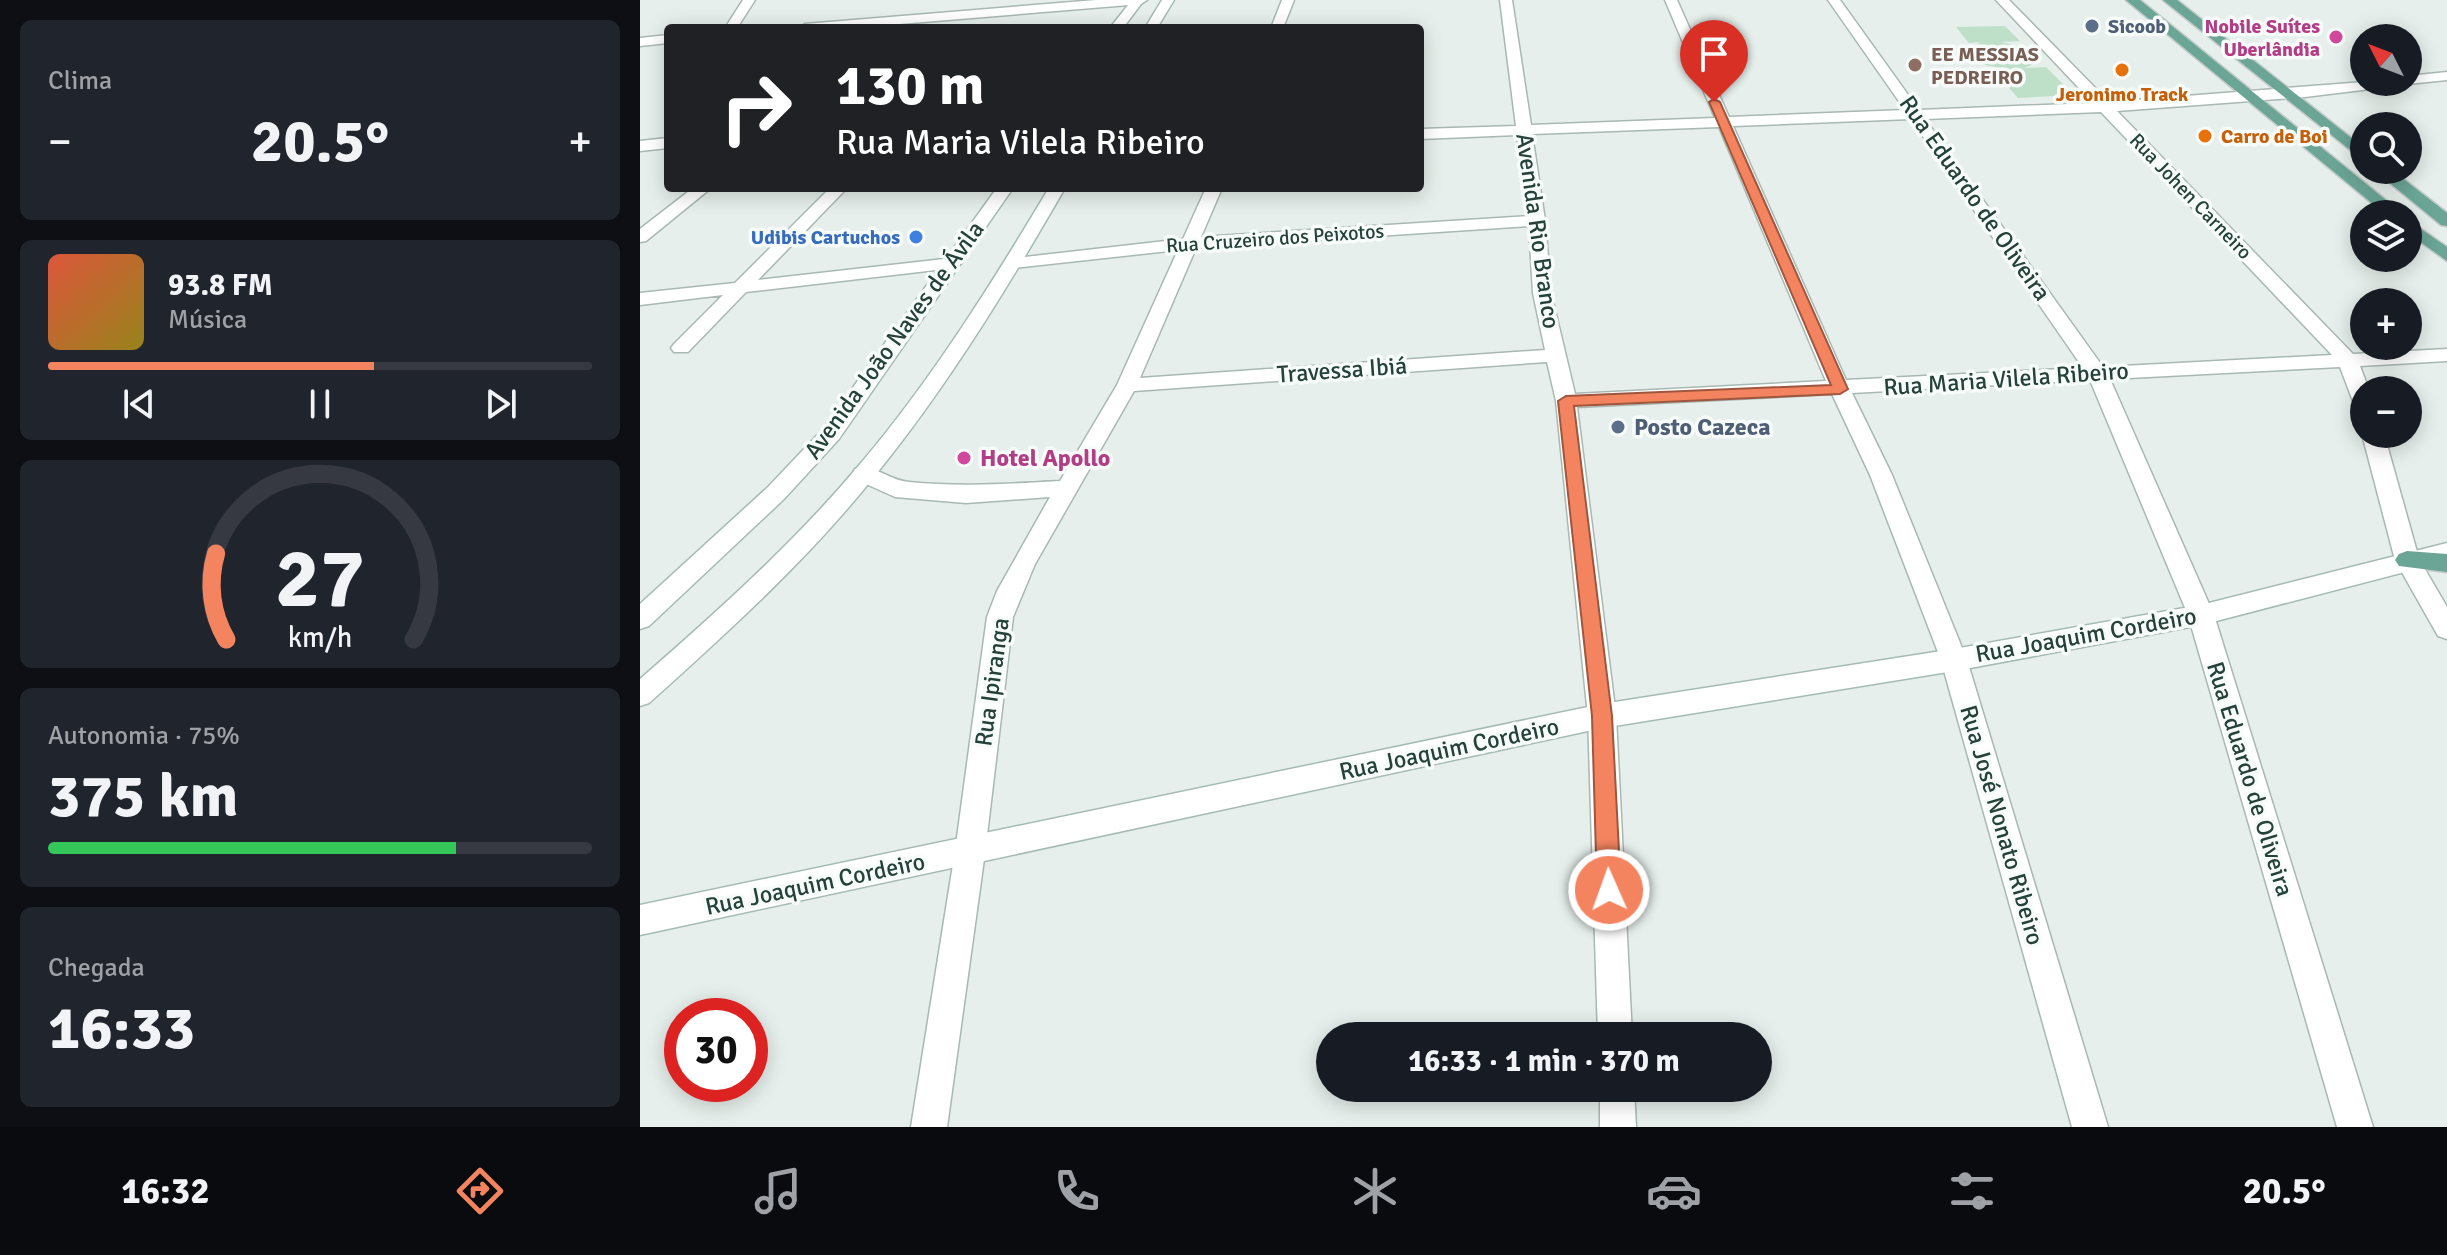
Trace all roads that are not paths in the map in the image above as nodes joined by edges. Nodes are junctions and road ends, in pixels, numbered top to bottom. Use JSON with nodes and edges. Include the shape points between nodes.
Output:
{"nodes":[{"id":1,"x":749,"y":0,"type":"edge"},
{"id":2,"x":938,"y":0,"type":"edge"},
{"id":3,"x":1139,"y":0,"type":"edge"},
{"id":4,"x":1168,"y":0,"type":"edge"},
{"id":5,"x":1288,"y":0,"type":"edge"},
{"id":6,"x":1506,"y":0,"type":"edge"},
{"id":7,"x":1671,"y":0,"type":"edge"},
{"id":8,"x":1834,"y":0,"type":"edge"},
{"id":9,"x":2002,"y":0,"type":"edge"},
{"id":10,"x":2132,"y":0,"type":"edge"},
{"id":11,"x":2169,"y":0,"type":"edge"},
{"id":12,"x":734,"y":24,"type":"edge"},
{"id":13,"x":910,"y":24,"type":"edge"},
{"id":14,"x":1119,"y":24,"type":"edge"},
{"id":15,"x":1153,"y":24,"type":"edge"},
{"id":16,"x":1279,"y":24,"type":"edge"},
{"id":17,"x":664,"y":39,"type":"edge"},
{"id":18,"x":640,"y":42,"type":"edge"},
{"id":19,"x":2445,"y":77,"type":"edge"},
{"id":20,"x":2422,"y":79,"type":"edge"},
{"id":21,"x":2350,"y":87,"type":"edge"},
{"id":22,"x":2284,"y":94,"type":"junction"},
{"id":23,"x":2247,"y":97,"type":"junction"},
{"id":24,"x":2105,"y":107,"type":"junction"},
{"id":25,"x":1916,"y":115,"type":"junction"},
{"id":26,"x":1723,"y":122,"type":"junction"},
{"id":27,"x":1524,"y":130,"type":"junction"},
{"id":28,"x":1424,"y":134,"type":"edge"},
{"id":29,"x":664,"y":143,"type":"edge"},
{"id":30,"x":2350,"y":145,"type":"edge"},
{"id":31,"x":640,"y":146,"type":"edge"},
{"id":32,"x":2400,"y":184,"type":"edge"},
{"id":33,"x":698,"y":192,"type":"edge"},
{"id":34,"x":835,"y":192,"type":"edge"},
{"id":35,"x":1002,"y":192,"type":"edge"},
{"id":36,"x":1055,"y":192,"type":"edge"},
{"id":37,"x":1212,"y":192,"type":"edge"},
{"id":38,"x":2377,"y":200,"type":"edge"},
{"id":39,"x":1537,"y":220,"type":"junction"},
{"id":40,"x":2447,"y":221,"type":"edge"},
{"id":41,"x":2422,"y":236,"type":"edge"},
{"id":42,"x":640,"y":237,"type":"edge"},
{"id":43,"x":1192,"y":243,"type":"junction"},
{"id":44,"x":2447,"y":256,"type":"edge"},
{"id":45,"x":953,"y":263,"type":"junction"},
{"id":46,"x":1013,"y":263,"type":"junction"},
{"id":47,"x":743,"y":287,"type":"junction"},
{"id":48,"x":640,"y":299,"type":"edge"},
{"id":49,"x":681,"y":348,"type":"dead end"},
{"id":50,"x":1556,"y":355,"type":"junction"},
{"id":51,"x":2447,"y":355,"type":"edge"},
{"id":52,"x":2348,"y":360,"type":"junction"},
{"id":53,"x":2098,"y":374,"type":"junction"},
{"id":54,"x":2354,"y":376,"type":"edge"},
{"id":55,"x":1127,"y":385,"type":"junction"},
{"id":56,"x":1840,"y":389,"type":"junction"},
{"id":57,"x":1566,"y":401,"type":"junction"},
{"id":58,"x":2377,"y":448,"type":"edge"},
{"id":59,"x":863,"y":474,"type":"junction"},
{"id":60,"x":1068,"y":488,"type":"junction"},
{"id":61,"x":2447,"y":552,"type":"edge"},
{"id":62,"x":2407,"y":560,"type":"junction"},
{"id":63,"x":2447,"y":563,"type":"edge"},
{"id":64,"x":2201,"y":615,"type":"junction"},
{"id":65,"x":640,"y":619,"type":"edge"},
{"id":66,"x":2447,"y":629,"type":"edge"},
{"id":67,"x":1954,"y":660,"type":"junction"},
{"id":68,"x":640,"y":695,"type":"edge"},
{"id":69,"x":1602,"y":716,"type":"junction"},
{"id":70,"x":970,"y":852,"type":"junction"},
{"id":71,"x":640,"y":920,"type":"edge"},
{"id":72,"x":1614,"y":1022,"type":"edge"},
{"id":73,"x":1617,"y":1102,"type":"edge"},
{"id":74,"x":929,"y":1127,"type":"edge"},
{"id":75,"x":1618,"y":1127,"type":"edge"},
{"id":76,"x":2090,"y":1127,"type":"edge"},
{"id":77,"x":2355,"y":1127,"type":"edge"}],
"edges":[{"from":1,"to":12,"type":"street"},
{"from":2,"to":13,"type":"street"},
{"from":3,"to":13,"type":"street"},
{"from":3,"to":14,"type":"street"},
{"from":4,"to":15,"type":"street"},
{"from":5,"to":16,"type":"street"},
{"from":6,"to":27,"type":"street","name":"Avenida Rio Branco"},
{"from":7,"to":26,"type":"street","name":"Rua José Nonato Ribeiro"},
{"from":8,"to":25,"type":"street","name":"Rua Eduardo de Oliveira"},
{"from":9,"to":24,"type":"street","name":"Rua Johen Carneiro"},
{"from":10,"to":23,"type":"main road"},
{"from":11,"to":22,"type":"main road"},
{"from":17,"to":18,"type":"street"},
{"from":19,"to":20,"type":"street"},
{"from":21,"to":22,"type":"street"},
{"from":22,"to":23,"type":"street"},
{"from":22,"to":30,"type":"main road"},
{"from":23,"to":24,"type":"street"},
{"from":23,"to":38,"type":"main road"},
{"from":24,"to":25,"type":"street"},
{"from":24,"to":52,"type":"street","name":"Rua Johen Carneiro"},
{"from":25,"to":26,"type":"street"},
{"from":25,"to":53,"type":"street","name":"Rua Eduardo de Oliveira"},
{"from":26,"to":27,"type":"street"},
{"from":26,"to":56,"type":"street","name":"Rua José Nonato Ribeiro"},
{"from":27,"to":28,"type":"street"},
{"from":27,"to":39,"type":"street","name":"Avenida Rio Branco"},
{"from":29,"to":31,"type":"street"},
{"from":32,"to":40,"type":"main road"},
{"from":33,"to":42,"type":"street"},
{"from":34,"to":47,"type":"street"},
{"from":35,"to":45,"type":"street","name":"Avenida João Naves de Ávila"},
{"from":36,"to":46,"type":"street","name":"Avenida João Naves de Ávila"},
{"from":37,"to":43,"type":"street","name":"Rua Ipiranga"},
{"from":39,"to":43,"type":"street","name":"Rua Cruzeiro dos Peixotos"},
{"from":39,"to":50,"type":"street","name":"Avenida Rio Branco","via":[[1542,293]]},
{"from":41,"to":44,"type":"main road"},
{"from":43,"to":46,"type":"street","name":"Rua Cruzeiro dos Peixotos"},
{"from":43,"to":55,"type":"street","name":"Rua Ipiranga"},
{"from":45,"to":47,"type":"street"},
{"from":45,"to":65,"type":"street","name":"Avenida João Naves de Ávila","via":[[831,434],[776,493]]},
{"from":46,"to":59,"type":"street","name":"Avenida João Naves de Ávila","via":[[932,387]]},
{"from":47,"to":48,"type":"street"},
{"from":47,"to":49,"type":"street"},
{"from":50,"to":55,"type":"street","name":"Travessa Ibiá"},
{"from":50,"to":57,"type":"street","name":"Avenida Rio Branco"},
{"from":51,"to":52,"type":"street","name":"Rua Maria Vilela Ribeiro"},
{"from":52,"to":53,"type":"street","name":"Rua Maria Vilela Ribeiro"},
{"from":52,"to":54,"type":"street","name":"Rua Johen Carneiro"},
{"from":53,"to":56,"type":"street","name":"Rua Maria Vilela Ribeiro"},
{"from":53,"to":64,"type":"street","name":"Rua Eduardo de Oliveira"},
{"from":55,"to":60,"type":"street","name":"Rua Ipiranga"},
{"from":56,"to":57,"type":"street","name":"Rua Maria Vilela Ribeiro"},
{"from":56,"to":67,"type":"street","name":"Rua José Nonato Ribeiro","via":[[1867,440]]},
{"from":57,"to":69,"type":"street","name":"Avenida Rio Branco"},
{"from":58,"to":62,"type":"street"},
{"from":59,"to":60,"type":"street","via":[[895,489],[966,495]]},
{"from":59,"to":68,"type":"street","name":"Avenida João Naves de Ávila","via":[[767,579]]},
{"from":60,"to":70,"type":"street","name":"Rua Ipiranga","via":[[1009,591],[1000,617]]},
{"from":61,"to":62,"type":"street","name":"Rua Joaquim Cordeiro"},
{"from":62,"to":63,"type":"main road"},
{"from":62,"to":64,"type":"street","name":"Rua Joaquim Cordeiro"},
{"from":62,"to":66,"type":"street"},
{"from":64,"to":67,"type":"street","name":"Rua Joaquim Cordeiro"},
{"from":64,"to":77,"type":"street","name":"Rua Eduardo de Oliveira"},
{"from":67,"to":69,"type":"street","name":"Rua Joaquim Cordeiro"},
{"from":67,"to":76,"type":"street","name":"Rua José Nonato Ribeiro"},
{"from":69,"to":70,"type":"street","name":"Rua Joaquim Cordeiro"},
{"from":69,"to":72,"type":"street","name":"Avenida Rio Branco"},
{"from":70,"to":71,"type":"street","name":"Rua Joaquim Cordeiro"},
{"from":70,"to":74,"type":"street","name":"Rua Ipiranga"},
{"from":73,"to":75,"type":"street"}]}
